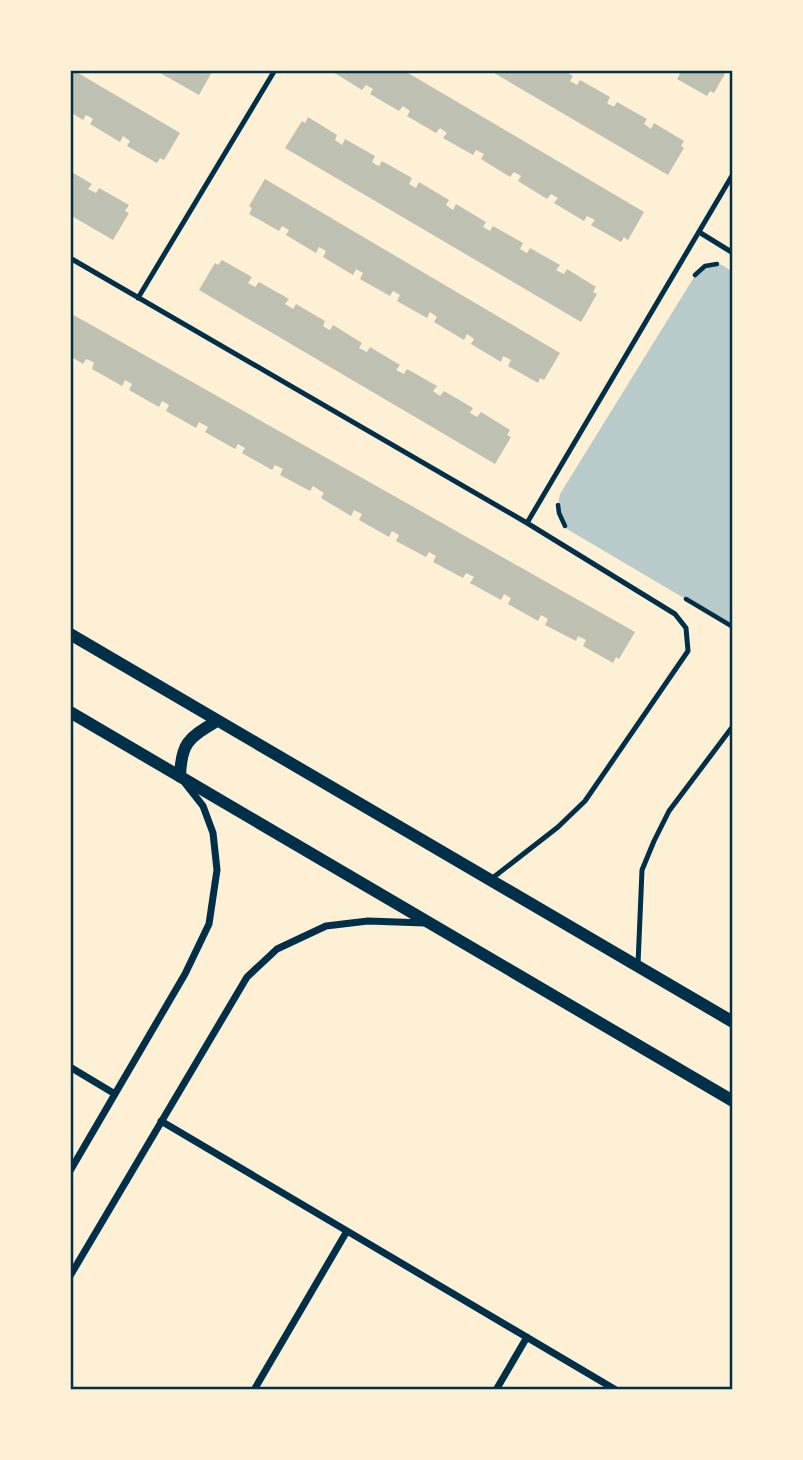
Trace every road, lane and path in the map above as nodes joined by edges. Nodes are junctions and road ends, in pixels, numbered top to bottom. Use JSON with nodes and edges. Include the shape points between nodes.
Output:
{"nodes":[{"id":1,"x":275,"y":70,"type":"edge"},
{"id":2,"x":733,"y":174,"type":"edge"},
{"id":3,"x":699,"y":232,"type":"junction"},
{"id":4,"x":733,"y":253,"type":"edge"},
{"id":5,"x":70,"y":258,"type":"edge"},
{"id":6,"x":722,"y":265,"type":"dead end"},
{"id":7,"x":689,"y":285,"type":"dead end"},
{"id":8,"x":138,"y":298,"type":"junction"},
{"id":9,"x":560,"y":494,"type":"dead end"},
{"id":10,"x":527,"y":523,"type":"junction"},
{"id":11,"x":566,"y":529,"type":"dead end"},
{"id":12,"x":685,"y":598,"type":"dead end"},
{"id":13,"x":733,"y":627,"type":"edge"},
{"id":14,"x":70,"y":634,"type":"edge"},
{"id":15,"x":70,"y":712,"type":"edge"},
{"id":16,"x":217,"y":720,"type":"junction"},
{"id":17,"x":733,"y":726,"type":"edge"},
{"id":18,"x":180,"y":777,"type":"junction"},
{"id":19,"x":490,"y":880,"type":"junction"},
{"id":20,"x":429,"y":923,"type":"junction"},
{"id":21,"x":638,"y":967,"type":"junction"},
{"id":22,"x":733,"y":1023,"type":"edge"},
{"id":23,"x":70,"y":1067,"type":"edge"},
{"id":24,"x":115,"y":1094,"type":"junction"},
{"id":25,"x":733,"y":1101,"type":"edge"},
{"id":26,"x":161,"y":1121,"type":"junction"},
{"id":27,"x":70,"y":1171,"type":"edge"},
{"id":28,"x":347,"y":1231,"type":"junction"},
{"id":29,"x":70,"y":1276,"type":"edge"},
{"id":30,"x":527,"y":1337,"type":"junction"},
{"id":31,"x":254,"y":1390,"type":"edge"},
{"id":32,"x":496,"y":1390,"type":"edge"},
{"id":33,"x":616,"y":1390,"type":"edge"}],
"edges":[{"from":1,"to":8,"type":"lane"},
{"from":2,"to":3,"type":"lane"},
{"from":3,"to":4,"type":"lane"},
{"from":3,"to":10,"type":"lane"},
{"from":5,"to":8,"type":"lane"},
{"from":6,"to":7,"type":"path","via":[[705,266]]},
{"from":8,"to":10,"type":"lane"},
{"from":9,"to":11,"type":"path","via":[[559,513]]},
{"from":10,"to":19,"type":"lane","via":[[675,614],[686,628],[688,651],[585,801]]},
{"from":12,"to":13,"type":"path"},
{"from":14,"to":16,"type":"street"},
{"from":15,"to":18,"type":"street"},
{"from":16,"to":18,"type":"street","via":[[186,743]]},
{"from":16,"to":19,"type":"street"},
{"from":17,"to":21,"type":"lane","via":[[669,811],[642,870]]},
{"from":18,"to":20,"type":"street"},
{"from":18,"to":24,"type":"street","via":[[203,806],[213,833],[217,870],[209,924]]},
{"from":19,"to":21,"type":"street"},
{"from":20,"to":25,"type":"street"},
{"from":20,"to":26,"type":"street","via":[[368,921],[326,926],[277,949],[247,976]]},
{"from":21,"to":22,"type":"street"},
{"from":23,"to":24,"type":"street"},
{"from":24,"to":27,"type":"street"},
{"from":26,"to":28,"type":"street"},
{"from":26,"to":29,"type":"street"},
{"from":28,"to":30,"type":"street"},
{"from":28,"to":31,"type":"street"},
{"from":30,"to":32,"type":"street"},
{"from":30,"to":33,"type":"street"}]}
